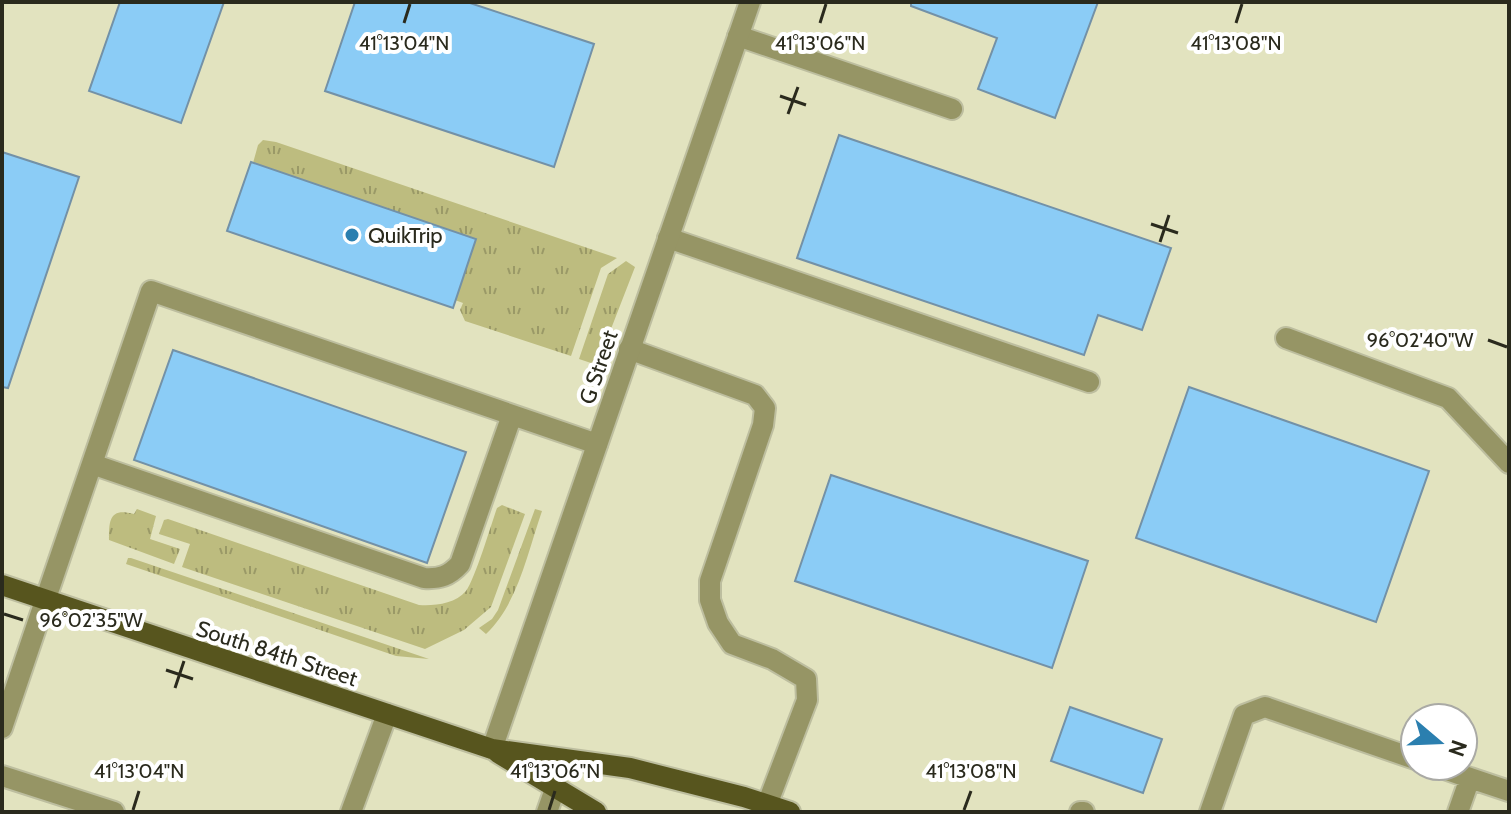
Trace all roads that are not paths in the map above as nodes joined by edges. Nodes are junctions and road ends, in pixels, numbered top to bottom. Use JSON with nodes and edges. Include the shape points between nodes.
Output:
{"nodes":[{"id":1,"x":750,"y":2,"type":"edge"},
{"id":2,"x":738,"y":36,"type":"junction"},
{"id":3,"x":952,"y":109,"type":"dead end"},
{"id":4,"x":668,"y":238,"type":"junction"},
{"id":5,"x":1286,"y":338,"type":"dead end"},
{"id":6,"x":629,"y":349,"type":"junction"},
{"id":7,"x":1089,"y":382,"type":"dead end"},
{"id":8,"x":512,"y":415,"type":"junction"},
{"id":9,"x":597,"y":444,"type":"junction"},
{"id":10,"x":1509,"y":463,"type":"edge"},
{"id":11,"x":92,"y":464,"type":"junction"},
{"id":12,"x":2,"y":585,"type":"edge"},
{"id":13,"x":45,"y":601,"type":"junction"},
{"id":14,"x":387,"y":714,"type":"junction"},
{"id":15,"x":2,"y":728,"type":"edge"},
{"id":16,"x":492,"y":749,"type":"junction"},
{"id":17,"x":1399,"y":753,"type":"edge"},
{"id":18,"x":2,"y":776,"type":"edge"},
{"id":19,"x":1479,"y":781,"type":"edge"},
{"id":20,"x":1469,"y":782,"type":"edge"},
{"id":21,"x":555,"y":789,"type":"junction"},
{"id":22,"x":1509,"y":791,"type":"edge"},
{"id":23,"x":767,"y":805,"type":"junction"},
{"id":24,"x":114,"y":812,"type":"edge"},
{"id":25,"x":351,"y":812,"type":"edge"},
{"id":26,"x":547,"y":812,"type":"edge"},
{"id":27,"x":596,"y":812,"type":"edge"},
{"id":28,"x":790,"y":812,"type":"edge"},
{"id":29,"x":1210,"y":812,"type":"edge"},
{"id":30,"x":1458,"y":812,"type":"edge"}],
"edges":[{"from":1,"to":2,"type":"street","name":"G Street"},
{"from":2,"to":3,"type":"street"},
{"from":2,"to":4,"type":"street","name":"G Street"},
{"from":4,"to":6,"type":"street","name":"G Street"},
{"from":4,"to":7,"type":"street"},
{"from":5,"to":10,"type":"street","via":[[1448,398]]},
{"from":6,"to":9,"type":"street","name":"G Street"},
{"from":6,"to":23,"type":"street","via":[[755,395],[765,408],[710,581],[710,600],[732,644],[806,679],[807,700]]},
{"from":8,"to":9,"type":"street"},
{"from":8,"to":11,"type":"street","via":[[460,564],[437,579]]},
{"from":8,"to":11,"type":"street","via":[[151,291]]},
{"from":9,"to":16,"type":"street","name":"G Street"},
{"from":11,"to":13,"type":"street"},
{"from":12,"to":13,"type":"main road","name":"South 84th Street"},
{"from":13,"to":14,"type":"main road","name":"South 84th Street"},
{"from":13,"to":15,"type":"street"},
{"from":14,"to":16,"type":"main road","name":"South 84th Street"},
{"from":14,"to":25,"type":"street"},
{"from":16,"to":21,"type":"main road","name":"South 84th Street"},
{"from":16,"to":23,"type":"main road","name":"South 84th Street","via":[[630,768]]},
{"from":17,"to":29,"type":"street","via":[[1265,707],[1244,715]]},
{"from":18,"to":24,"type":"street"},
{"from":19,"to":22,"type":"street"},
{"from":20,"to":30,"type":"street"},
{"from":21,"to":26,"type":"street"},
{"from":21,"to":27,"type":"main road","name":"South 84th Street"},
{"from":23,"to":28,"type":"main road","name":"South 84th Street"}]}
